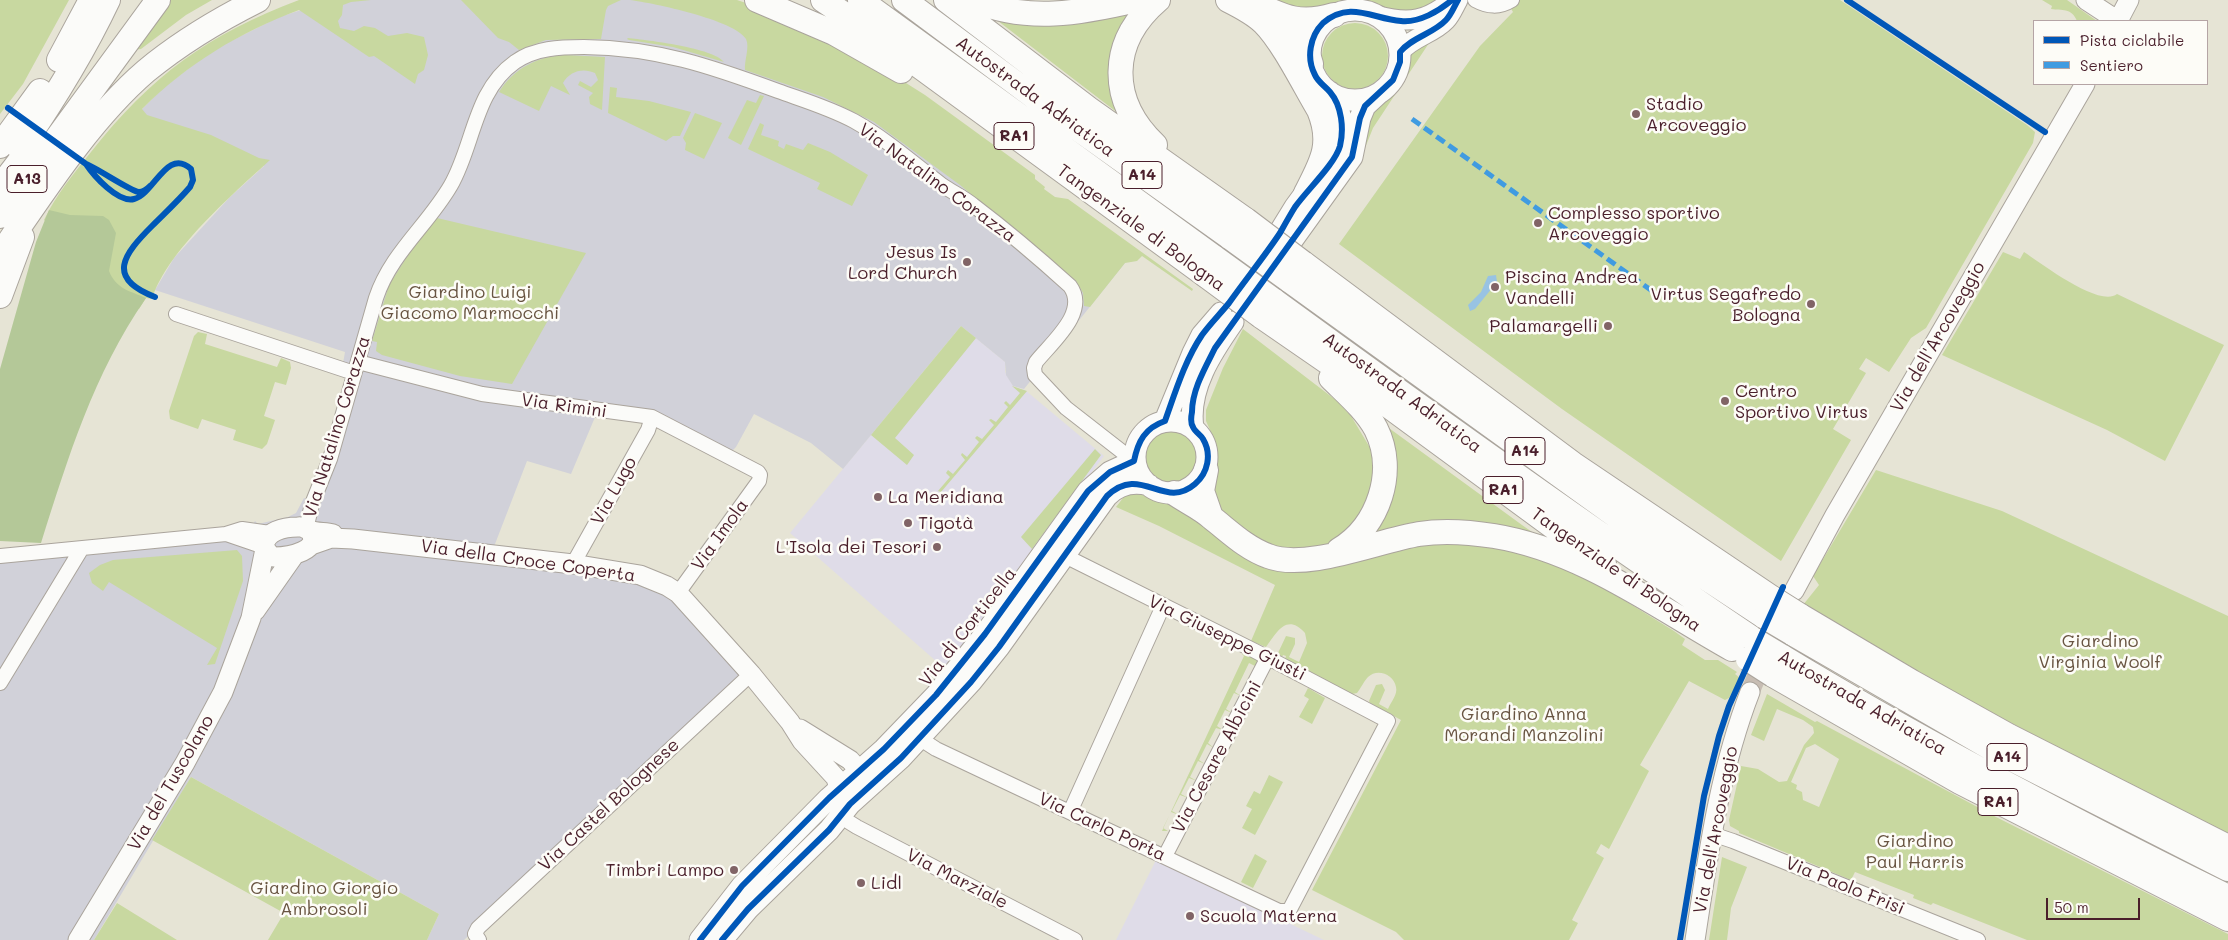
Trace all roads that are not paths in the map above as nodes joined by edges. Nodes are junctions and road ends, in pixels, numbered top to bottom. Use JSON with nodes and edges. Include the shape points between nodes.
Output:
{"nodes":[{"id":1,"x":89,"y":0,"type":"edge"},
{"id":2,"x":108,"y":0,"type":"edge"},
{"id":3,"x":140,"y":0,"type":"edge"},
{"id":4,"x":158,"y":0,"type":"edge"},
{"id":5,"x":224,"y":0,"type":"edge"},
{"id":6,"x":258,"y":0,"type":"edge"},
{"id":7,"x":757,"y":0,"type":"edge"},
{"id":8,"x":824,"y":0,"type":"edge"},
{"id":9,"x":860,"y":0,"type":"edge"},
{"id":10,"x":904,"y":0,"type":"edge"},
{"id":11,"x":920,"y":0,"type":"edge"},
{"id":12,"x":946,"y":0,"type":"edge"},
{"id":13,"x":973,"y":0,"type":"edge"},
{"id":14,"x":1136,"y":0,"type":"edge"},
{"id":15,"x":1158,"y":0,"type":"edge"},
{"id":16,"x":1228,"y":0,"type":"edge"},
{"id":17,"x":1248,"y":0,"type":"edge"},
{"id":18,"x":1452,"y":0,"type":"edge"},
{"id":19,"x":1458,"y":0,"type":"edge"},
{"id":20,"x":1512,"y":0,"type":"edge"},
{"id":21,"x":2086,"y":0,"type":"edge"},
{"id":22,"x":2129,"y":0,"type":"edge"},
{"id":23,"x":1479,"y":2,"type":"edge"},
{"id":24,"x":1272,"y":12,"type":"junction"},
{"id":25,"x":1334,"y":15,"type":"junction"},
{"id":26,"x":1378,"y":16,"type":"junction"},
{"id":27,"x":2116,"y":20,"type":"edge"},
{"id":28,"x":2119,"y":20,"type":"edge"},
{"id":29,"x":1400,"y":52,"type":"junction"},
{"id":30,"x":1311,"y":64,"type":"junction"},
{"id":31,"x":2084,"y":85,"type":"edge"},
{"id":32,"x":1330,"y":92,"type":"junction"},
{"id":33,"x":1379,"y":93,"type":"junction"},
{"id":34,"x":1053,"y":111,"type":"junction"},
{"id":35,"x":55,"y":142,"type":"junction"},
{"id":36,"x":0,"y":146,"type":"edge"},
{"id":37,"x":0,"y":178,"type":"edge"},
{"id":38,"x":0,"y":187,"type":"edge"},
{"id":39,"x":1306,"y":193,"type":"junction"},
{"id":40,"x":40,"y":199,"type":"junction"},
{"id":41,"x":1100,"y":199,"type":"junction"},
{"id":42,"x":1219,"y":200,"type":"junction"},
{"id":43,"x":0,"y":216,"type":"edge"},
{"id":44,"x":0,"y":255,"type":"edge"},
{"id":45,"x":1209,"y":266,"type":"junction"},
{"id":46,"x":1296,"y":272,"type":"junction"},
{"id":47,"x":0,"y":296,"type":"edge"},
{"id":48,"x":1269,"y":313,"type":"junction"},
{"id":49,"x":176,"y":314,"type":"dead end"},
{"id":50,"x":356,"y":367,"type":"junction"},
{"id":51,"x":652,"y":418,"type":"junction"},
{"id":52,"x":1165,"y":422,"type":"junction"},
{"id":53,"x":1193,"y":428,"type":"junction"},
{"id":54,"x":1134,"y":461,"type":"junction"},
{"id":55,"x":1206,"y":470,"type":"junction"},
{"id":56,"x":760,"y":475,"type":"joint"},
{"id":57,"x":1149,"y":485,"type":"junction"},
{"id":58,"x":1174,"y":493,"type":"junction"},
{"id":59,"x":1211,"y":516,"type":"junction"},
{"id":60,"x":303,"y":537,"type":"junction"},
{"id":61,"x":266,"y":543,"type":"junction"},
{"id":62,"x":82,"y":548,"type":"junction"},
{"id":63,"x":1329,"y":555,"type":"junction"},
{"id":64,"x":0,"y":556,"type":"edge"},
{"id":65,"x":1065,"y":556,"type":"junction"},
{"id":66,"x":573,"y":564,"type":"junction"},
{"id":67,"x":678,"y":593,"type":"junction"},
{"id":68,"x":1777,"y":602,"type":"junction"},
{"id":69,"x":1163,"y":606,"type":"junction"},
{"id":70,"x":251,"y":618,"type":"junction"},
{"id":71,"x":1795,"y":624,"type":"junction"},
{"id":72,"x":1745,"y":649,"type":"junction"},
{"id":73,"x":1268,"y":657,"type":"junction"},
{"id":74,"x":1777,"y":666,"type":"junction"},
{"id":75,"x":751,"y":674,"type":"junction"},
{"id":76,"x":0,"y":683,"type":"edge"},
{"id":77,"x":1750,"y":692,"type":"tunnel mouth"},
{"id":78,"x":790,"y":722,"type":"junction"},
{"id":79,"x":919,"y":738,"type":"junction"},
{"id":80,"x":860,"y":771,"type":"junction"},
{"id":81,"x":848,"y":793,"type":"junction"},
{"id":82,"x":1070,"y":812,"type":"junction"},
{"id":83,"x":842,"y":814,"type":"junction"},
{"id":84,"x":1712,"y":834,"type":"junction"},
{"id":85,"x":2228,"y":847,"type":"edge"},
{"id":86,"x":1165,"y":856,"type":"junction"},
{"id":87,"x":2228,"y":869,"type":"edge"},
{"id":88,"x":2228,"y":897,"type":"edge"},
{"id":89,"x":1286,"y":913,"type":"joint"},
{"id":90,"x":2228,"y":920,"type":"edge"},
{"id":91,"x":78,"y":940,"type":"edge"},
{"id":92,"x":479,"y":940,"type":"edge"},
{"id":93,"x":700,"y":940,"type":"edge"},
{"id":94,"x":722,"y":940,"type":"edge"},
{"id":95,"x":1075,"y":940,"type":"edge"},
{"id":96,"x":1695,"y":940,"type":"edge"},
{"id":97,"x":1978,"y":940,"type":"edge"}],
"edges":[{"from":1,"to":36,"type":"highway","via":[[37,96]]},
{"from":2,"to":37,"type":"highway","via":[[65,82]]},
{"from":3,"to":38,"type":"highway"},
{"from":4,"to":35,"type":"highway"},
{"from":5,"to":35,"type":"highway","via":[[175,29],[148,50],[119,75]]},
{"from":6,"to":40,"type":"highway","via":[[197,33],[146,72],[101,116]]},
{"from":7,"to":41,"type":"highway","via":[[808,21],[883,59]]},
{"from":8,"to":41,"type":"highway","name":"Tangenziale di Bologna","number":"RA1"},
{"from":9,"to":45,"type":"highway","name":"Autostrada Adriatica","number":"A14"},
{"from":10,"to":34,"type":"highway","name":"Autostrada Adriatica","number":"A14"},
{"from":11,"to":34,"type":"highway"},
{"from":12,"to":42,"type":"highway","via":[[1089,109]]},
{"from":13,"to":14,"type":"highway","via":[[1001,10],[1042,15],[1066,14]]},
{"from":15,"to":42,"type":"highway","via":[[1134,25],[1126,41],[1120,60],[1124,98],[1142,132]]},
{"from":16,"to":39,"type":"highway","via":[[1251,12],[1276,38],[1324,122],[1326,152]]},
{"from":17,"to":24,"type":"highway"},
{"from":18,"to":26,"type":"street","via":[[1427,16],[1411,21]]},
{"from":19,"to":29,"type":"street","via":[[1445,21]]},
{"from":20,"to":23,"type":"street","via":[[1502,5]]},
{"from":21,"to":27,"type":"street"},
{"from":22,"to":28,"type":"street"},
{"from":24,"to":25,"type":"highway","via":[[1305,21]]},
{"from":24,"to":30,"type":"highway","via":[[1301,36]]},
{"from":25,"to":26,"type":"main road","via":[[1356,9]]},
{"from":25,"to":30,"type":"main road","via":[[1317,31],[1312,41]]},
{"from":26,"to":29,"type":"main road","via":[[1394,31]]},
{"from":29,"to":33,"type":"main road","via":[[1397,71]]},
{"from":30,"to":32,"type":"main road","via":[[1315,75]]},
{"from":31,"to":68,"type":"street","name":"Via dell'Arcoveggio","via":[[1835,515]]},
{"from":32,"to":33,"type":"main road","via":[[1354,100]]},
{"from":32,"to":39,"type":"main road","via":[[1342,126],[1339,148]]},
{"from":33,"to":39,"type":"main road","via":[[1365,106],[1352,157],[1285,238]]},
{"from":34,"to":46,"type":"highway","name":"Autostrada Adriatica","number":"A14","bridge":true,"via":[[1231,238]]},
{"from":35,"to":43,"type":"highway","number":"A13"},
{"from":40,"to":44,"type":"highway"},
{"from":40,"to":47,"type":"highway"},
{"from":41,"to":45,"type":"highway","name":"Tangenziale di Bologna","number":"RA1"},
{"from":42,"to":46,"type":"highway","bridge":true,"via":[[1246,220]]},
{"from":45,"to":48,"type":"highway","name":"Autostrada Adriatica","number":"A14","bridge":true},
{"from":46,"to":68,"type":"highway","name":"Autostrada Adriatica","number":"A14","via":[[1654,543]]},
{"from":48,"to":63,"type":"highway","via":[[1363,412],[1375,428],[1384,452],[1384,482],[1376,510],[1352,540]]},
{"from":48,"to":72,"type":"highway","name":"Autostrada Adriatica","number":"A14","via":[[1452,430],[1649,569]]},
{"from":49,"to":50,"type":"street","name":"Via Rimini"},
{"from":50,"to":51,"type":"street","name":"Via Rimini","via":[[482,394]]},
{"from":50,"to":54,"type":"street","name":"Via Natalino Corazza","via":[[387,273],[450,187],[492,85],[508,67],[530,54],[554,48],[636,50],[699,63],[841,115],[893,147],[943,186],[978,208],[1074,291],[1077,303],[1074,314],[1036,362],[1034,371],[1066,408]]},
{"from":50,"to":60,"type":"street","name":"Via Natalino Corazza","via":[[330,459]]},
{"from":51,"to":56,"type":"street","name":"Via Rimini"},
{"from":51,"to":66,"type":"street","name":"Via Lugo"},
{"from":52,"to":53,"type":"main road"},
{"from":52,"to":53,"type":"main road","via":[[1202,335],[1227,317],[1197,387],[1192,409]]},
{"from":52,"to":54,"type":"main road","via":[[1143,434]]},
{"from":53,"to":55,"type":"main road","via":[[1207,450]]},
{"from":54,"to":57,"type":"main road","via":[[1139,474]]},
{"from":54,"to":80,"type":"main road","name":"Via di Corticella","via":[[1110,472],[1088,491],[963,662],[899,735]]},
{"from":55,"to":58,"type":"main road","via":[[1193,486]]},
{"from":55,"to":59,"type":"highway","via":[[1202,491]]},
{"from":56,"to":67,"type":"street","name":"Via Imola","via":[[759,481]]},
{"from":57,"to":58,"type":"main road","name":"Via di Corticella","via":[[1161,492]]},
{"from":57,"to":65,"type":"main road","name":"Via di Corticella","via":[[1133,483],[1113,490]]},
{"from":58,"to":59,"type":"highway"},
{"from":59,"to":63,"type":"highway","via":[[1243,542],[1268,556],[1292,561]]},
{"from":60,"to":61,"type":"street","name":"Via della Croce Coperta"},
{"from":60,"to":61,"type":"street","name":"Via della Croce Coperta","via":[[274,557]]},
{"from":60,"to":66,"type":"street","name":"Via della Croce Coperta","via":[[353,539]]},
{"from":60,"to":70,"type":"street","name":"Via del Tuscolano"},
{"from":61,"to":62,"type":"street","name":"Via della Croce Coperta","via":[[242,529],[226,534]]},
{"from":61,"to":70,"type":"street","name":"Via del Tuscolano"},
{"from":62,"to":64,"type":"street","name":"Via della Croce Coperta"},
{"from":62,"to":76,"type":"street"},
{"from":63,"to":72,"type":"highway","via":[[1403,537],[1440,532],[1470,532],[1510,539],[1592,570]]},
{"from":65,"to":69,"type":"street","name":"Via Giuseppe Giusti"},
{"from":65,"to":79,"type":"main road","name":"Via di Corticella","via":[[999,647]]},
{"from":66,"to":67,"type":"street","name":"Via della Croce Coperta","via":[[640,575]]},
{"from":67,"to":75,"type":"street","name":"Via della Croce Coperta"},
{"from":68,"to":71,"type":"highway","name":"Autostrada Adriatica","number":"A14","bridge":true},
{"from":69,"to":73,"type":"street","name":"Via Giuseppe Giusti"},
{"from":69,"to":82,"type":"street"},
{"from":70,"to":91,"type":"street","name":"Via del Tuscolano","via":[[223,692],[185,763]]},
{"from":71,"to":85,"type":"highway"},
{"from":71,"to":87,"type":"highway","name":"Autostrada Adriatica","number":"A14","via":[[1998,752]]},
{"from":72,"to":74,"type":"highway","number":"RA1","bridge":true},
{"from":73,"to":86,"type":"street","name":"Via Cesare Albicini"},
{"from":73,"to":89,"type":"street","name":"Via Giuseppe Giusti","via":[[1388,721]]},
{"from":74,"to":88,"type":"highway","name":"Autostrada Adriatica","number":"A14","via":[[1847,696],[1983,773]]},
{"from":74,"to":90,"type":"highway","number":"RA1","via":[[1867,730],[1960,782]]},
{"from":75,"to":78,"type":"street","name":"Via della Croce Coperta"},
{"from":75,"to":92,"type":"street","name":"Via Castel Bolognese","via":[[478,928],[475,934]]},
{"from":77,"to":84,"type":"street","name":"Via dell'Arcoveggio","via":[[1730,748]]},
{"from":78,"to":80,"type":"street","name":"Via della Croce Coperta","via":[[850,760]]},
{"from":78,"to":81,"type":"street","name":"Via della Croce Coperta","via":[[802,741]]},
{"from":79,"to":81,"type":"main road","name":"Via di Corticella"},
{"from":79,"to":82,"type":"street","name":"Via Carlo Porta"},
{"from":80,"to":81,"type":"main road","name":"Via di Corticella"},
{"from":81,"to":83,"type":"main road","name":"Via di Corticella"},
{"from":81,"to":93,"type":"main road","name":"Via di Corticella","via":[[742,886]]},
{"from":82,"to":86,"type":"street","name":"Via Carlo Porta"},
{"from":83,"to":94,"type":"main road","name":"Via di Corticella"},
{"from":83,"to":95,"type":"street","name":"Via Marziale","via":[[857,827]]},
{"from":84,"to":96,"type":"street","name":"Via dell'Arcoveggio"},
{"from":84,"to":97,"type":"street","name":"Via Paolo Frisi"},
{"from":86,"to":89,"type":"street","name":"Via Carlo Porta"}]}
